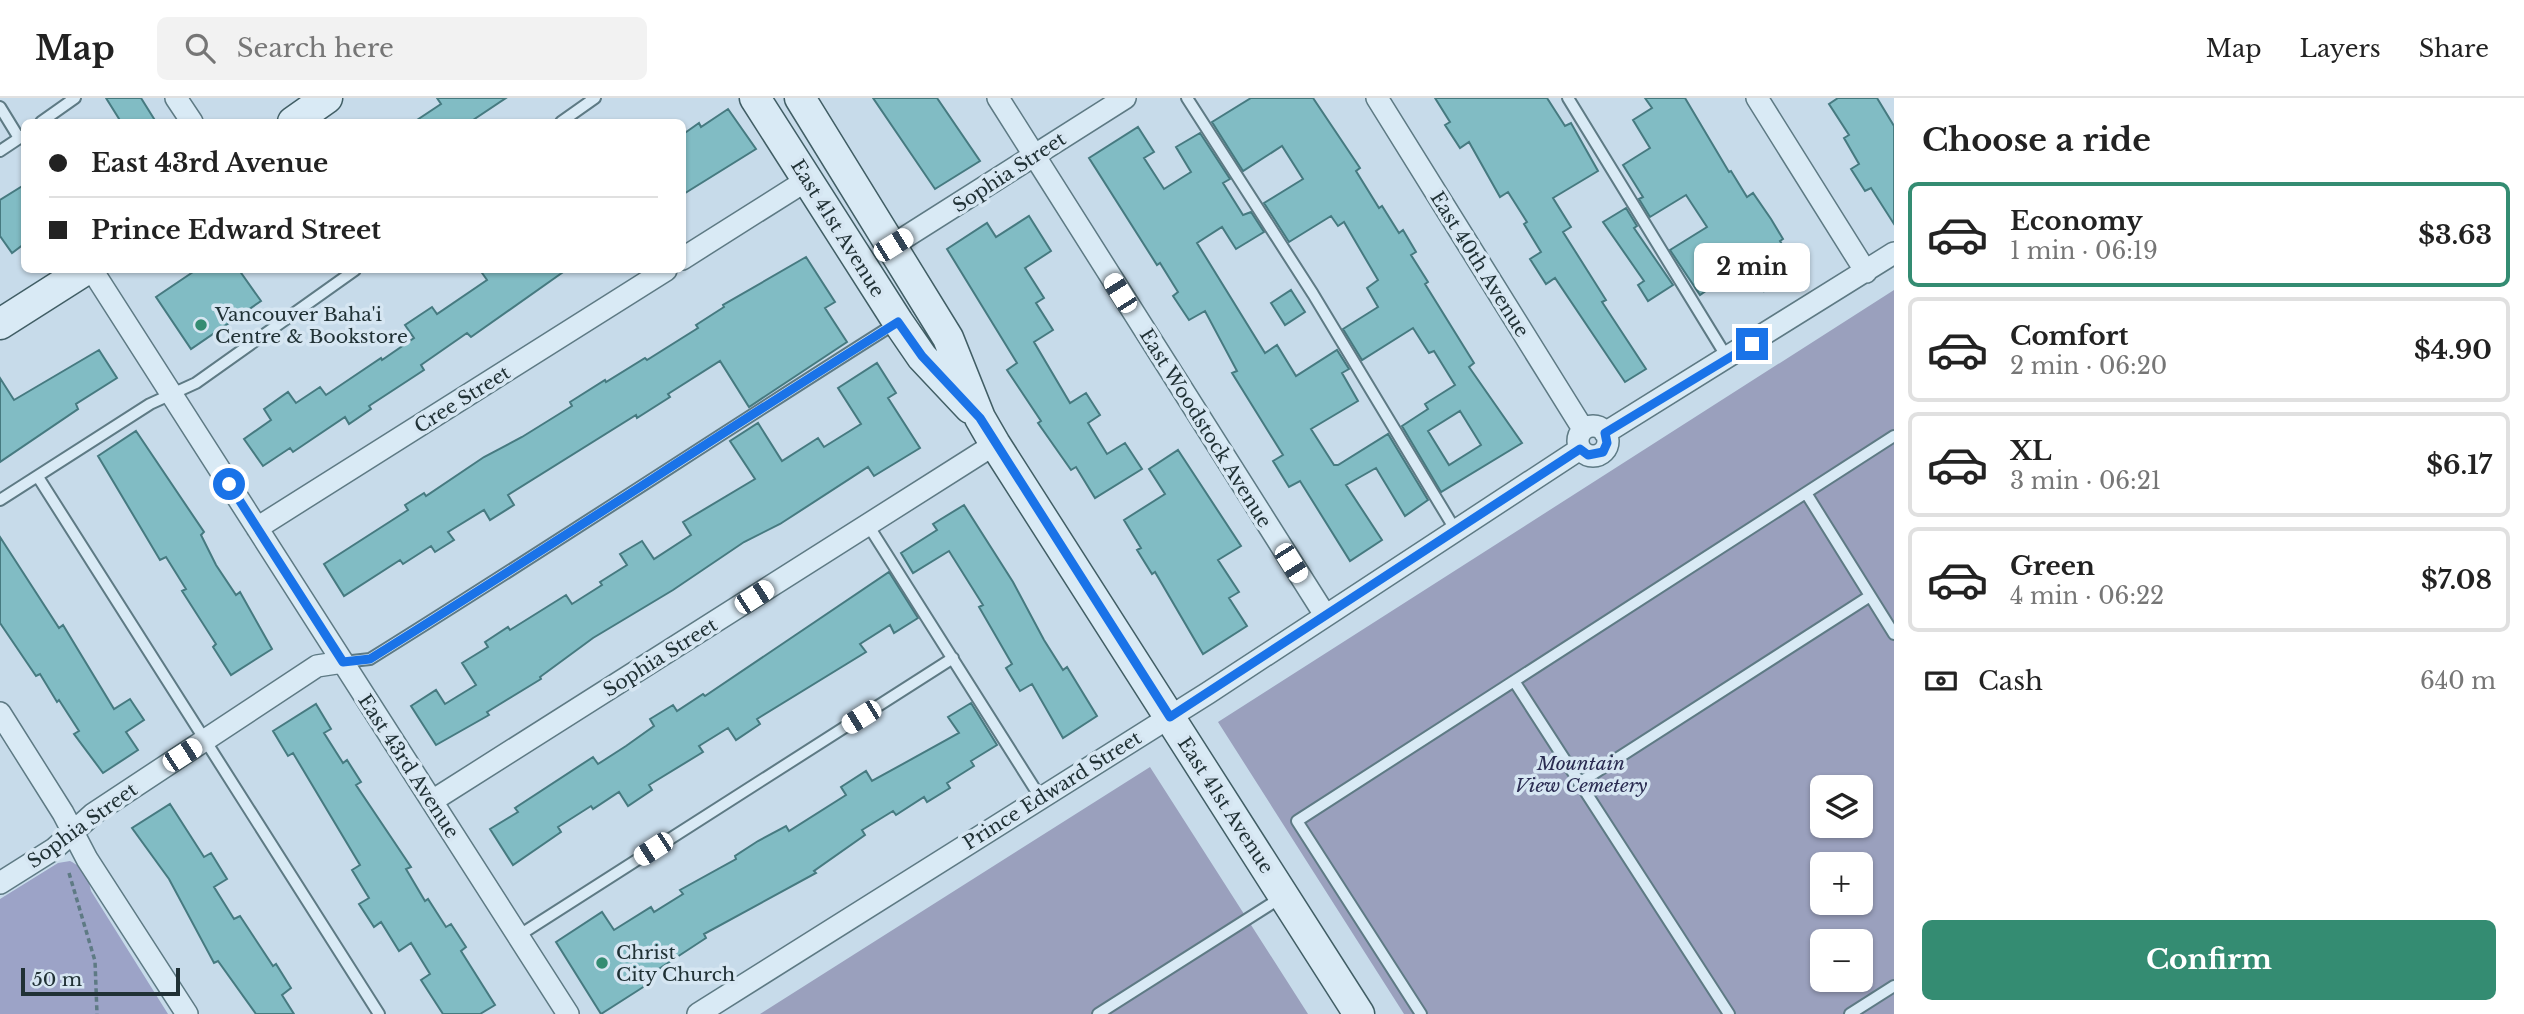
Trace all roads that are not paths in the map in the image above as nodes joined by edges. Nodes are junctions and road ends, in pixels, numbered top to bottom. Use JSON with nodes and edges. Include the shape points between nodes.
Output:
{"nodes":[{"id":1,"x":75,"y":98,"type":"edge"},
{"id":2,"x":176,"y":98,"type":"edge"},
{"id":3,"x":327,"y":98,"type":"edge"},
{"id":4,"x":595,"y":98,"type":"edge"},
{"id":5,"x":755,"y":98,"type":"edge"},
{"id":6,"x":800,"y":98,"type":"edge"},
{"id":7,"x":998,"y":98,"type":"edge"},
{"id":8,"x":1125,"y":98,"type":"edge"},
{"id":9,"x":1187,"y":98,"type":"edge"},
{"id":10,"x":1377,"y":98,"type":"edge"},
{"id":11,"x":1568,"y":98,"type":"edge"},
{"id":12,"x":1757,"y":98,"type":"edge"},
{"id":13,"x":0,"y":107,"type":"edge"},
{"id":14,"x":45,"y":119,"type":"edge"},
{"id":15,"x":190,"y":119,"type":"edge"},
{"id":16,"x":297,"y":119,"type":"edge"},
{"id":17,"x":565,"y":119,"type":"edge"},
{"id":18,"x":21,"y":135,"type":"edge"},
{"id":19,"x":21,"y":137,"type":"edge"},
{"id":20,"x":0,"y":150,"type":"edge"},
{"id":21,"x":1034,"y":156,"type":"junction"},
{"id":22,"x":807,"y":180,"type":"junction"},
{"id":23,"x":893,"y":245,"type":"junction"},
{"id":24,"x":1894,"y":253,"type":"edge"},
{"id":25,"x":686,"y":256,"type":"edge"},
{"id":26,"x":1866,"y":272,"type":"junction"},
{"id":27,"x":80,"y":273,"type":"edge"},
{"id":28,"x":94,"y":273,"type":"edge"},
{"id":29,"x":351,"y":273,"type":"edge"},
{"id":30,"x":661,"y":273,"type":"edge"},
{"id":31,"x":3,"y":315,"type":"edge"},
{"id":32,"x":898,"y":322,"type":"junction"},
{"id":33,"x":1728,"y":359,"type":"junction"},
{"id":34,"x":172,"y":394,"type":"junction"},
{"id":35,"x":980,"y":418,"type":"junction"},
{"id":36,"x":1894,"y":436,"type":"edge"},
{"id":37,"x":1582,"y":439,"type":"junction"},
{"id":38,"x":995,"y":444,"type":"junction"},
{"id":39,"x":38,"y":477,"type":"junction"},
{"id":40,"x":1806,"y":492,"type":"junction"},
{"id":41,"x":0,"y":500,"type":"edge"},
{"id":42,"x":868,"y":525,"type":"junction"},
{"id":43,"x":257,"y":528,"type":"junction"},
{"id":44,"x":1456,"y":530,"type":"junction"},
{"id":45,"x":1870,"y":596,"type":"junction"},
{"id":46,"x":1325,"y":615,"type":"junction"},
{"id":47,"x":1894,"y":634,"type":"edge"},
{"id":48,"x":953,"y":658,"type":"junction"},
{"id":49,"x":343,"y":662,"type":"junction"},
{"id":50,"x":1514,"y":681,"type":"junction"},
{"id":51,"x":0,"y":713,"type":"edge"},
{"id":52,"x":1170,"y":717,"type":"junction"},
{"id":53,"x":204,"y":741,"type":"junction"},
{"id":54,"x":1579,"y":783,"type":"junction"},
{"id":55,"x":1040,"y":797,"type":"junction"},
{"id":56,"x":432,"y":802,"type":"junction"},
{"id":57,"x":73,"y":831,"type":"junction"},
{"id":58,"x":0,"y":883,"type":"edge"},
{"id":59,"x":1284,"y":896,"type":"junction"},
{"id":60,"x":518,"y":936,"type":"junction"},
{"id":61,"x":1894,"y":986,"type":"edge"},
{"id":62,"x":187,"y":1014,"type":"edge"},
{"id":63,"x":379,"y":1014,"type":"edge"},
{"id":64,"x":568,"y":1014,"type":"edge"},
{"id":65,"x":698,"y":1014,"type":"edge"},
{"id":66,"x":1098,"y":1014,"type":"edge"},
{"id":67,"x":1359,"y":1014,"type":"edge"},
{"id":68,"x":1421,"y":1014,"type":"edge"},
{"id":69,"x":1728,"y":1014,"type":"edge"},
{"id":70,"x":1850,"y":1014,"type":"edge"}],
"edges":[{"from":1,"to":14,"type":"lane"},
{"from":2,"to":15,"type":"street"},
{"from":3,"to":16,"type":"main road"},
{"from":4,"to":17,"type":"lane"},
{"from":5,"to":22,"type":"main road","name":"East 41st Avenue"},
{"from":6,"to":23,"type":"main road","name":"East 41st Avenue"},
{"from":7,"to":21,"type":"street","name":"East Woodstock Avenue"},
{"from":8,"to":21,"type":"street","name":"Sophia Street"},
{"from":9,"to":44,"type":"lane"},
{"from":10,"to":37,"type":"street","name":"East 40th Avenue"},
{"from":11,"to":33,"type":"lane"},
{"from":12,"to":26,"type":"street"},
{"from":13,"to":18,"type":"lane"},
{"from":19,"to":20,"type":"lane"},
{"from":21,"to":23,"type":"street","name":"Sophia Street"},
{"from":21,"to":46,"type":"street","name":"East Woodstock Avenue"},
{"from":22,"to":25,"type":"street"},
{"from":22,"to":32,"type":"main road","name":"East 41st Avenue"},
{"from":23,"to":35,"type":"main road","name":"East 41st Avenue","via":[[948,338]]},
{"from":24,"to":26,"type":"street"},
{"from":26,"to":33,"type":"street"},
{"from":27,"to":31,"type":"main road"},
{"from":28,"to":34,"type":"street","name":"East 43rd Avenue"},
{"from":29,"to":34,"type":"lane","via":[[196,383]]},
{"from":30,"to":43,"type":"street","name":"Cree Street"},
{"from":32,"to":35,"type":"main road","name":"East 41st Avenue","via":[[922,356]]},
{"from":32,"to":49,"type":"lane","via":[[370,659]]},
{"from":33,"to":37,"type":"street","via":[[1605,433],[1592,426]]},
{"from":34,"to":39,"type":"lane"},
{"from":34,"to":43,"type":"street","name":"East 43rd Avenue"},
{"from":35,"to":38,"type":"main road","name":"East 41st Avenue"},
{"from":36,"to":40,"type":"lane"},
{"from":37,"to":44,"type":"street","name":"Prince Edward Street"},
{"from":38,"to":42,"type":"street","name":"Sophia Street"},
{"from":38,"to":52,"type":"main road","name":"East 41st Avenue"},
{"from":39,"to":41,"type":"lane"},
{"from":39,"to":53,"type":"lane"},
{"from":40,"to":45,"type":"lane"},
{"from":40,"to":50,"type":"lane"},
{"from":42,"to":48,"type":"lane"},
{"from":42,"to":56,"type":"street","name":"Sophia Street"},
{"from":43,"to":49,"type":"street","name":"East 43rd Avenue"},
{"from":44,"to":46,"type":"street","name":"Prince Edward Street"},
{"from":45,"to":47,"type":"lane"},
{"from":45,"to":54,"type":"lane"},
{"from":46,"to":52,"type":"street","name":"Prince Edward Street"},
{"from":48,"to":55,"type":"lane"},
{"from":48,"to":60,"type":"lane"},
{"from":49,"to":53,"type":"street","name":"Sophia Street","via":[[317,666]]},
{"from":49,"to":56,"type":"street","name":"East 43rd Avenue"},
{"from":50,"to":54,"type":"lane"},
{"from":50,"to":68,"type":"lane","via":[[1297,821]]},
{"from":51,"to":57,"type":"street"},
{"from":52,"to":55,"type":"street","name":"Prince Edward Street"},
{"from":52,"to":59,"type":"main road","name":"East 41st Avenue"},
{"from":53,"to":57,"type":"street","name":"Sophia Street"},
{"from":53,"to":63,"type":"lane"},
{"from":54,"to":69,"type":"lane"},
{"from":55,"to":65,"type":"street","name":"Prince Edward Street"},
{"from":56,"to":60,"type":"street","name":"East 43rd Avenue"},
{"from":57,"to":58,"type":"street","name":"Sophia Street","via":[[54,849]]},
{"from":57,"to":62,"type":"street"},
{"from":59,"to":66,"type":"lane"},
{"from":59,"to":67,"type":"main road","name":"East 41st Avenue"},
{"from":60,"to":64,"type":"street","name":"East 43rd Avenue"},
{"from":61,"to":70,"type":"lane"}]}
